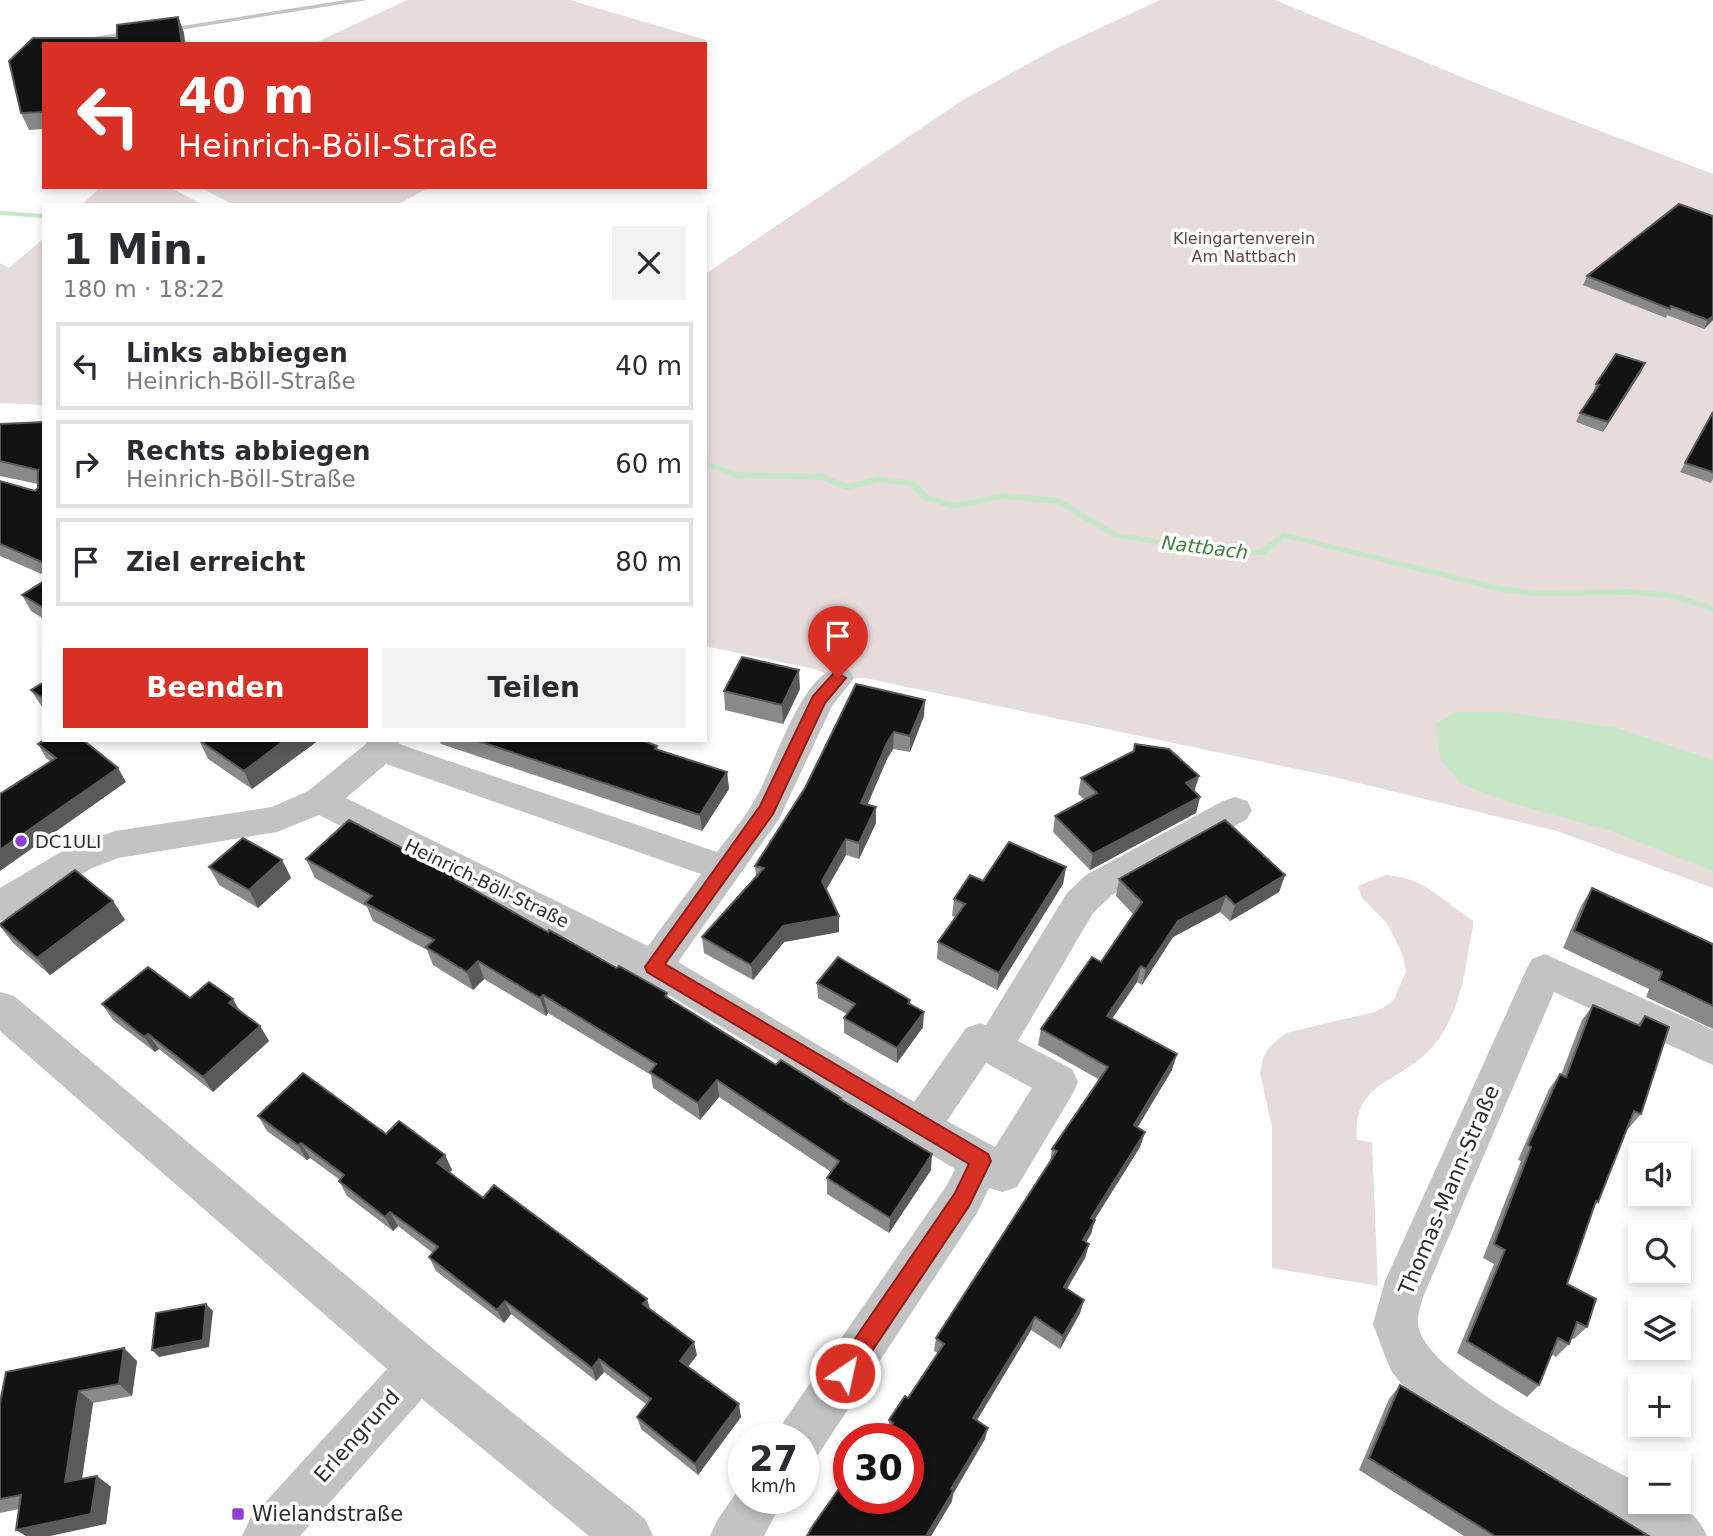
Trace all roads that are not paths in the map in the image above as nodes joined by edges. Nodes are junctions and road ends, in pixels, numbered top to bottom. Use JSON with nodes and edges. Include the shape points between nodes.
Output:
{"nodes":[{"id":1,"x":363,"y":0,"type":"edge"},
{"id":2,"x":67,"y":42,"type":"edge"},
{"id":3,"x":838,"y":678,"type":"dead end"},
{"id":4,"x":382,"y":745,"type":"edge"},
{"id":5,"x":320,"y":800,"type":"junction"},
{"id":6,"x":1235,"y":810,"type":"dead end"},
{"id":7,"x":726,"y":869,"type":"junction"},
{"id":8,"x":0,"y":906,"type":"edge"},
{"id":9,"x":654,"y":967,"type":"junction"},
{"id":10,"x":0,"y":1008,"type":"edge"},
{"id":11,"x":994,"y":1046,"type":"junction"},
{"id":12,"x":1713,"y":1048,"type":"edge"},
{"id":13,"x":920,"y":1127,"type":"junction"},
{"id":14,"x":981,"y":1161,"type":"junction"},
{"id":15,"x":420,"y":1367,"type":"junction"},
{"id":16,"x":811,"y":1423,"type":"edge"},
{"id":17,"x":749,"y":1514,"type":"edge"},
{"id":18,"x":267,"y":1536,"type":"edge"},
{"id":19,"x":628,"y":1536,"type":"edge"},
{"id":20,"x":735,"y":1536,"type":"edge"},
{"id":21,"x":1682,"y":1536,"type":"edge"}],
"edges":[{"from":1,"to":2,"type":"lane"},
{"from":3,"to":7,"type":"street","via":[[819,700],[767,810]]},
{"from":4,"to":5,"type":"street"},
{"from":4,"to":7,"type":"street"},
{"from":5,"to":8,"type":"street","via":[[277,819],[114,845],[78,859]]},
{"from":5,"to":9,"type":"street","name":"Heinrich-Böll-Straße"},
{"from":6,"to":11,"type":"street","via":[[1099,885],[1080,903]]},
{"from":7,"to":9,"type":"street"},
{"from":9,"to":13,"type":"street","name":"Heinrich-Böll-Straße"},
{"from":10,"to":15,"type":"street"},
{"from":11,"to":13,"type":"street","via":[[979,1040]]},
{"from":11,"to":14,"type":"street","name":"Heinrich-Böll-Straße","via":[[1058,1082],[1002,1172]]},
{"from":12,"to":21,"type":"street","name":"Thomas-Mann-Straße","via":[[1545,970],[1401,1296],[1395,1324],[1408,1356],[1451,1401]]},
{"from":13,"to":14,"type":"street","name":"Heinrich-Böll-Straße"},
{"from":14,"to":16,"type":"street","via":[[962,1199]]},
{"from":15,"to":18,"type":"street","name":"Erlengrund"},
{"from":15,"to":19,"type":"street"},
{"from":17,"to":20,"type":"street"}]}
